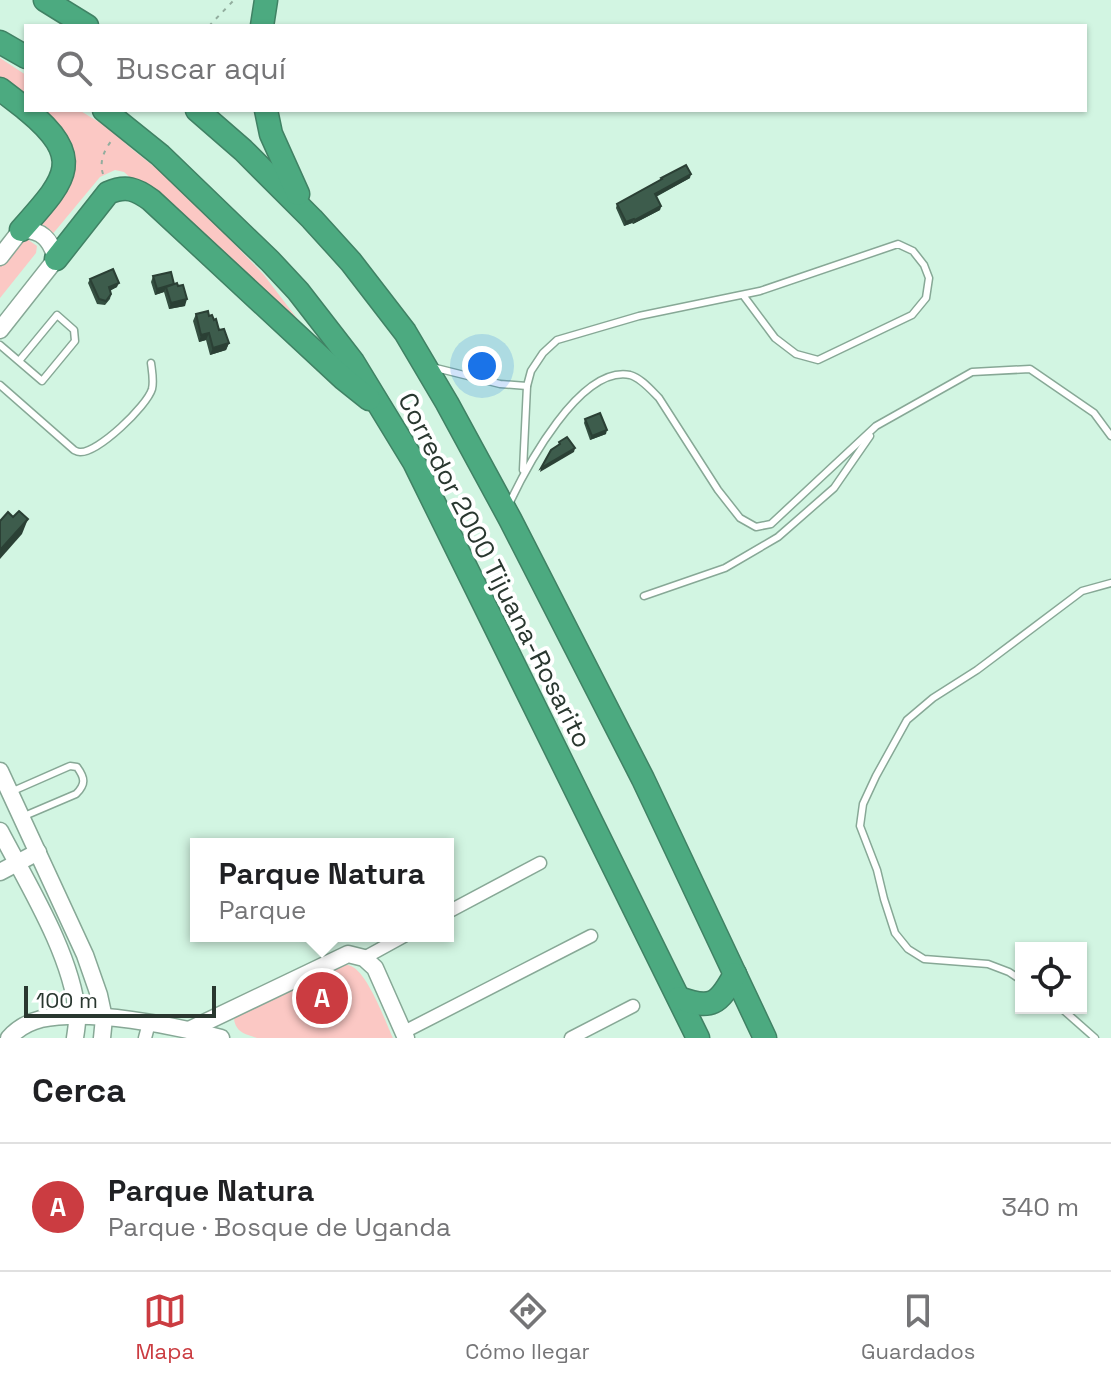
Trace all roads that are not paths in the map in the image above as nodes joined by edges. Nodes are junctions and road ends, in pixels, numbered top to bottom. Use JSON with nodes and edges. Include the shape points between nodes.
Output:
{"nodes":[{"id":1,"x":45,"y":0,"type":"edge"},
{"id":2,"x":266,"y":0,"type":"edge"},
{"id":3,"x":84,"y":24,"type":"edge"},
{"id":4,"x":262,"y":24,"type":"edge"},
{"id":5,"x":0,"y":42,"type":"edge"},
{"id":6,"x":24,"y":56,"type":"edge"},
{"id":7,"x":0,"y":89,"type":"edge"},
{"id":8,"x":24,"y":107,"type":"edge"},
{"id":9,"x":31,"y":112,"type":"edge"},
{"id":10,"x":107,"y":112,"type":"edge"},
{"id":11,"x":199,"y":112,"type":"edge"},
{"id":12,"x":266,"y":112,"type":"edge"},
{"id":13,"x":312,"y":219,"type":"junction"},
{"id":14,"x":21,"y":230,"type":"junction"},
{"id":15,"x":0,"y":257,"type":"edge"},
{"id":16,"x":56,"y":259,"type":"junction"},
{"id":17,"x":743,"y":295,"type":"junction"},
{"id":18,"x":0,"y":330,"type":"edge"},
{"id":19,"x":0,"y":345,"type":"edge"},
{"id":20,"x":19,"y":361,"type":"junction"},
{"id":21,"x":151,"y":363,"type":"dead end"},
{"id":22,"x":424,"y":365,"type":"junction"},
{"id":23,"x":0,"y":385,"type":"edge"},
{"id":24,"x":527,"y":386,"type":"junction"},
{"id":25,"x":384,"y":412,"type":"junction"},
{"id":26,"x":876,"y":426,"type":"junction"},
{"id":27,"x":1111,"y":436,"type":"edge"},
{"id":28,"x":523,"y":474,"type":"junction"},
{"id":29,"x":506,"y":511,"type":"junction"},
{"id":30,"x":1111,"y":583,"type":"edge"},
{"id":31,"x":644,"y":596,"type":"dead end"},
{"id":32,"x":0,"y":771,"type":"edge"},
{"id":33,"x":10,"y":792,"type":"junction"},
{"id":34,"x":22,"y":817,"type":"junction"},
{"id":35,"x":0,"y":831,"type":"edge"},
{"id":36,"x":35,"y":845,"type":"junction"},
{"id":37,"x":9,"y":855,"type":"edge"},
{"id":38,"x":540,"y":863,"type":"dead end"},
{"id":39,"x":0,"y":872,"type":"edge"},
{"id":40,"x":454,"y":909,"type":"edge"},
{"id":41,"x":591,"y":936,"type":"dead end"},
{"id":42,"x":393,"y":942,"type":"edge"},
{"id":43,"x":364,"y":958,"type":"junction"},
{"id":44,"x":735,"y":974,"type":"junction"},
{"id":45,"x":1015,"y":976,"type":"edge"},
{"id":46,"x":679,"y":998,"type":"junction"},
{"id":47,"x":633,"y":1006,"type":"dead end"},
{"id":48,"x":1068,"y":1014,"type":"edge"},
{"id":49,"x":77,"y":1017,"type":"junction"},
{"id":50,"x":104,"y":1018,"type":"junction"},
{"id":51,"x":147,"y":1030,"type":"edge"},
{"id":52,"x":189,"y":1030,"type":"junction"},
{"id":53,"x":405,"y":1035,"type":"edge"},
{"id":54,"x":9,"y":1038,"type":"edge"},
{"id":55,"x":75,"y":1038,"type":"edge"},
{"id":56,"x":102,"y":1038,"type":"edge"},
{"id":57,"x":221,"y":1038,"type":"edge"},
{"id":58,"x":571,"y":1038,"type":"edge"},
{"id":59,"x":698,"y":1038,"type":"edge"},
{"id":60,"x":765,"y":1038,"type":"edge"},
{"id":61,"x":1095,"y":1038,"type":"edge"}],
"edges":[{"from":1,"to":3,"type":"highway"},
{"from":2,"to":4,"type":"highway"},
{"from":5,"to":6,"type":"highway"},
{"from":7,"to":8,"type":"highway"},
{"from":9,"to":14,"type":"highway","via":[[58,140],[65,169],[58,186]]},
{"from":10,"to":25,"type":"highway","name":"Corredor 2000 Tijuana-Rosarito","via":[[160,155],[298,291]]},
{"from":11,"to":13,"type":"highway","name":"Corredor 2000 Tijuana-Rosarito"},
{"from":12,"to":13,"type":"highway","via":[[280,159]]},
{"from":13,"to":22,"type":"highway","name":"Corredor 2000 Tijuana-Rosarito","via":[[405,332]]},
{"from":14,"to":15,"type":"main road"},
{"from":14,"to":16,"type":"main road","via":[[48,238]]},
{"from":16,"to":18,"type":"main road"},
{"from":16,"to":25,"type":"highway","via":[[108,193],[131,188],[151,200]]},
{"from":17,"to":17,"type":"lane","via":[[898,244],[913,251],[929,278],[926,298],[912,315],[818,360],[796,354],[775,338]]},
{"from":17,"to":24,"type":"lane","via":[[639,316],[557,340],[531,371]]},
{"from":19,"to":20,"type":"lane"},
{"from":20,"to":20,"type":"lane","via":[[42,381],[75,341],[74,330],[57,315]]},
{"from":21,"to":23,"type":"lane","via":[[152,390],[146,401],[114,434],[79,452]]},
{"from":22,"to":24,"type":"lane"},
{"from":22,"to":29,"type":"highway","name":"Corredor 2000 Tijuana-Rosarito"},
{"from":24,"to":28,"type":"lane"},
{"from":25,"to":46,"type":"highway","name":"Corredor 2000 Tijuana-Rosarito"},
{"from":26,"to":27,"type":"lane","via":[[972,372],[1030,369],[1094,413]]},
{"from":26,"to":28,"type":"lane","via":[[771,524],[756,527],[732,509],[659,398],[631,375],[611,375],[558,419]]},
{"from":26,"to":31,"type":"lane","via":[[834,488],[778,537],[725,568]]},
{"from":28,"to":29,"type":"lane"},
{"from":29,"to":44,"type":"highway","name":"Corredor 2000 Tijuana-Rosarito"},
{"from":30,"to":45,"type":"lane","via":[[1082,591],[907,720],[863,804],[860,826],[895,933],[908,949],[924,959],[988,964]]},
{"from":32,"to":33,"type":"main road"},
{"from":33,"to":34,"type":"main road"},
{"from":33,"to":34,"type":"lane","via":[[70,766],[82,773],[83,787],[76,794]]},
{"from":34,"to":36,"type":"main road"},
{"from":35,"to":37,"type":"main road"},
{"from":36,"to":37,"type":"main road"},
{"from":36,"to":50,"type":"main road","via":[[85,955]]},
{"from":37,"to":39,"type":"main road"},
{"from":37,"to":49,"type":"main road","via":[[59,946]]},
{"from":38,"to":40,"type":"street"},
{"from":41,"to":53,"type":"street"},
{"from":42,"to":43,"type":"street"},
{"from":43,"to":52,"type":"main road","via":[[348,954]]},
{"from":43,"to":53,"type":"main road","via":[[375,968]]},
{"from":44,"to":46,"type":"highway","via":[[720,999],[703,1006]]},
{"from":44,"to":60,"type":"highway","name":"Corredor 2000 Tijuana-Rosarito"},
{"from":46,"to":59,"type":"highway","name":"Corredor 2000 Tijuana-Rosarito"},
{"from":47,"to":58,"type":"street"},
{"from":48,"to":61,"type":"lane"},
{"from":49,"to":50,"type":"main road"},
{"from":49,"to":54,"type":"main road","via":[[39,1020]]},
{"from":49,"to":55,"type":"main road"},
{"from":50,"to":51,"type":"main road"},
{"from":50,"to":56,"type":"main road"},
{"from":51,"to":52,"type":"main road"},
{"from":52,"to":57,"type":"main road"}]}
